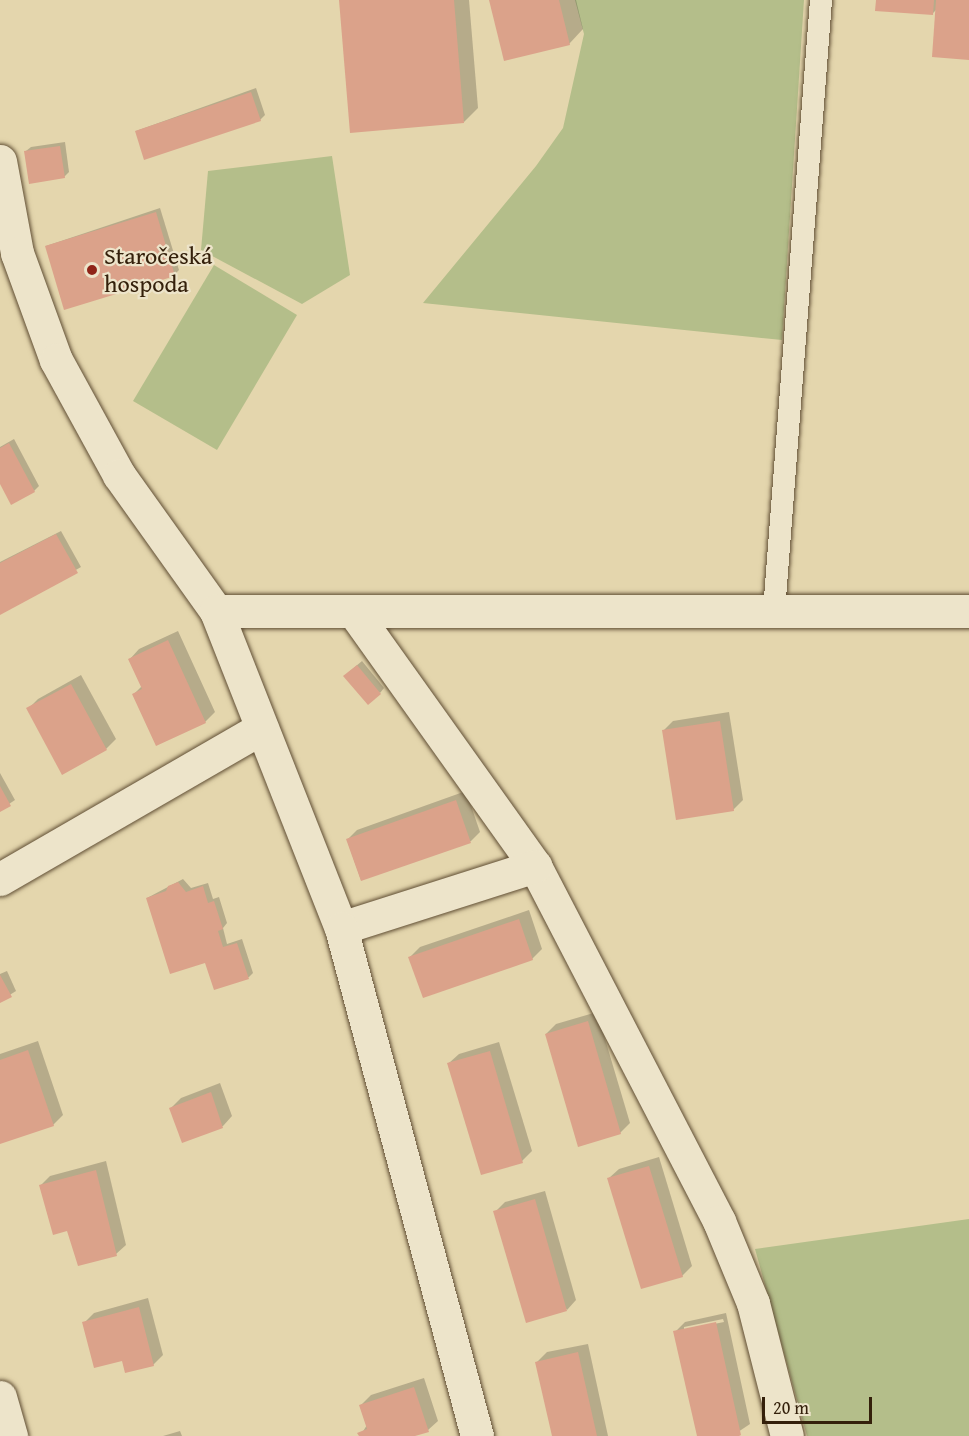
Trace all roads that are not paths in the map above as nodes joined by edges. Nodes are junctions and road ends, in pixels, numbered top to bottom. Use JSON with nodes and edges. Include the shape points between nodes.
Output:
{"nodes":[{"id":1,"x":821,"y":0,"type":"edge"},
{"id":2,"x":0,"y":161,"type":"edge"},
{"id":3,"x":3,"y":207,"type":"edge"},
{"id":4,"x":216,"y":611,"type":"junction"},
{"id":5,"x":774,"y":611,"type":"junction"},
{"id":6,"x":969,"y":611,"type":"edge"},
{"id":7,"x":354,"y":612,"type":"junction"},
{"id":8,"x":262,"y":728,"type":"junction"},
{"id":9,"x":535,"y":866,"type":"junction"},
{"id":10,"x":0,"y":879,"type":"edge"},
{"id":11,"x":341,"y":928,"type":"junction"},
{"id":12,"x":0,"y":1397,"type":"edge"},
{"id":13,"x":10,"y":1436,"type":"edge"},
{"id":14,"x":477,"y":1436,"type":"edge"},
{"id":15,"x":786,"y":1436,"type":"edge"}],
"edges":[{"from":1,"to":5,"type":"lane"},
{"from":2,"to":3,"type":"street"},
{"from":3,"to":4,"type":"street","via":[[56,360],[119,475]]},
{"from":4,"to":7,"type":"street"},
{"from":4,"to":8,"type":"street"},
{"from":5,"to":6,"type":"street"},
{"from":5,"to":7,"type":"street"},
{"from":7,"to":9,"type":"street"},
{"from":8,"to":10,"type":"street"},
{"from":8,"to":11,"type":"street"},
{"from":9,"to":11,"type":"street"},
{"from":9,"to":15,"type":"street","via":[[719,1221],[753,1303]]},
{"from":11,"to":14,"type":"street"},
{"from":12,"to":13,"type":"street"}]}
